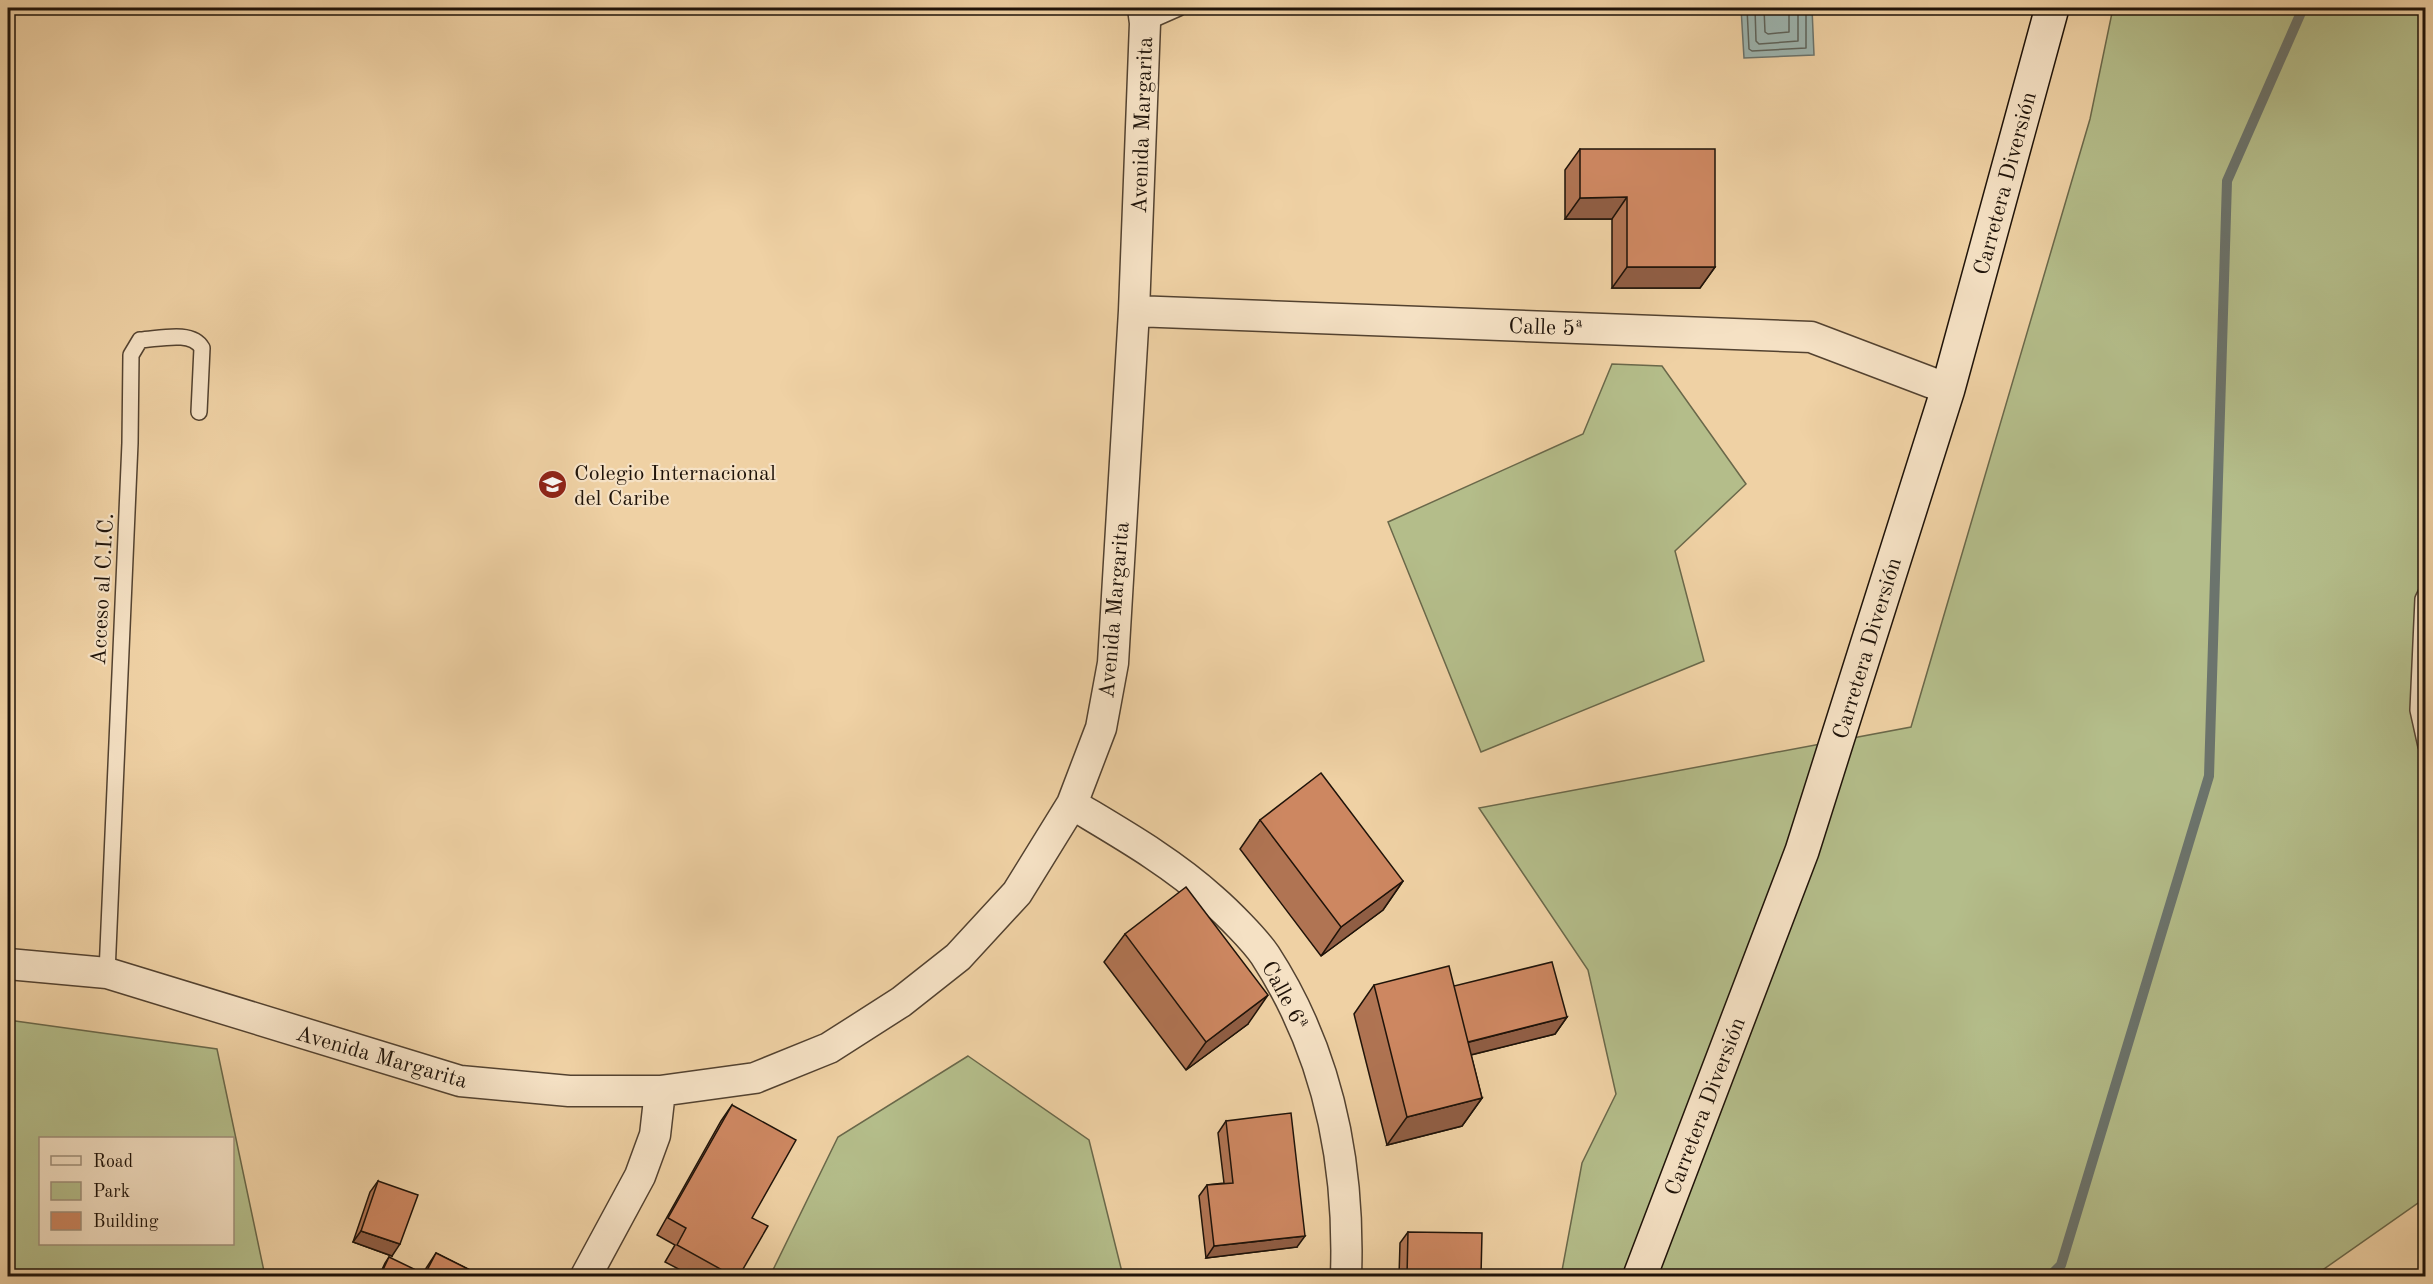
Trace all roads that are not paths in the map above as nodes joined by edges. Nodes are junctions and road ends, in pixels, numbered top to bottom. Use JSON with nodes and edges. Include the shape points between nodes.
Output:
{"nodes":[{"id":1,"x":1179,"y":8,"type":"edge"},
{"id":2,"x":2052,"y":8,"type":"edge"},
{"id":3,"x":1144,"y":15,"type":"edge"},
{"id":4,"x":1134,"y":311,"type":"junction"},
{"id":5,"x":1948,"y":389,"type":"junction"},
{"id":6,"x":200,"y":412,"type":"dead end"},
{"id":7,"x":2426,"y":593,"type":"edge"},
{"id":8,"x":2426,"y":747,"type":"edge"},
{"id":9,"x":1072,"y":804,"type":"junction"},
{"id":10,"x":8,"y":964,"type":"edge"},
{"id":11,"x":107,"y":973,"type":"junction"},
{"id":12,"x":660,"y":1091,"type":"junction"},
{"id":13,"x":586,"y":1276,"type":"edge"},
{"id":14,"x":1346,"y":1276,"type":"edge"},
{"id":15,"x":1640,"y":1276,"type":"edge"}],
"edges":[{"from":1,"to":3,"type":"lane"},
{"from":2,"to":5,"type":"main road","name":"Carretera Diversión"},
{"from":3,"to":4,"type":"street","name":"Avenida Margarita"},
{"from":4,"to":5,"type":"street","name":"Calle 5ª","via":[[1811,337]]},
{"from":4,"to":9,"type":"street","name":"Avenida Margarita","via":[[1113,663],[1101,728]]},
{"from":5,"to":15,"type":"main road","name":"Carretera Diversión","via":[[1802,851]]},
{"from":6,"to":11,"type":"lane","name":"Acceso al C.I.C.","via":[[202,348],[198,341],[190,337],[140,340],[131,355]]},
{"from":7,"to":8,"type":"lane","via":[[2418,710]]},
{"from":9,"to":12,"type":"street","name":"Avenida Margarita","via":[[1017,893],[958,957],[901,1002],[829,1048],[754,1078]]},
{"from":9,"to":14,"type":"street","name":"Calle 6ª","via":[[1166,862],[1212,899],[1263,953],[1303,1023],[1327,1089],[1343,1171]]},
{"from":10,"to":11,"type":"street","name":"Avenida Margarita"},
{"from":11,"to":12,"type":"street","name":"Avenida Margarita","via":[[460,1081],[569,1091]]},
{"from":12,"to":13,"type":"street","via":[[655,1135],[640,1176]]}]}
